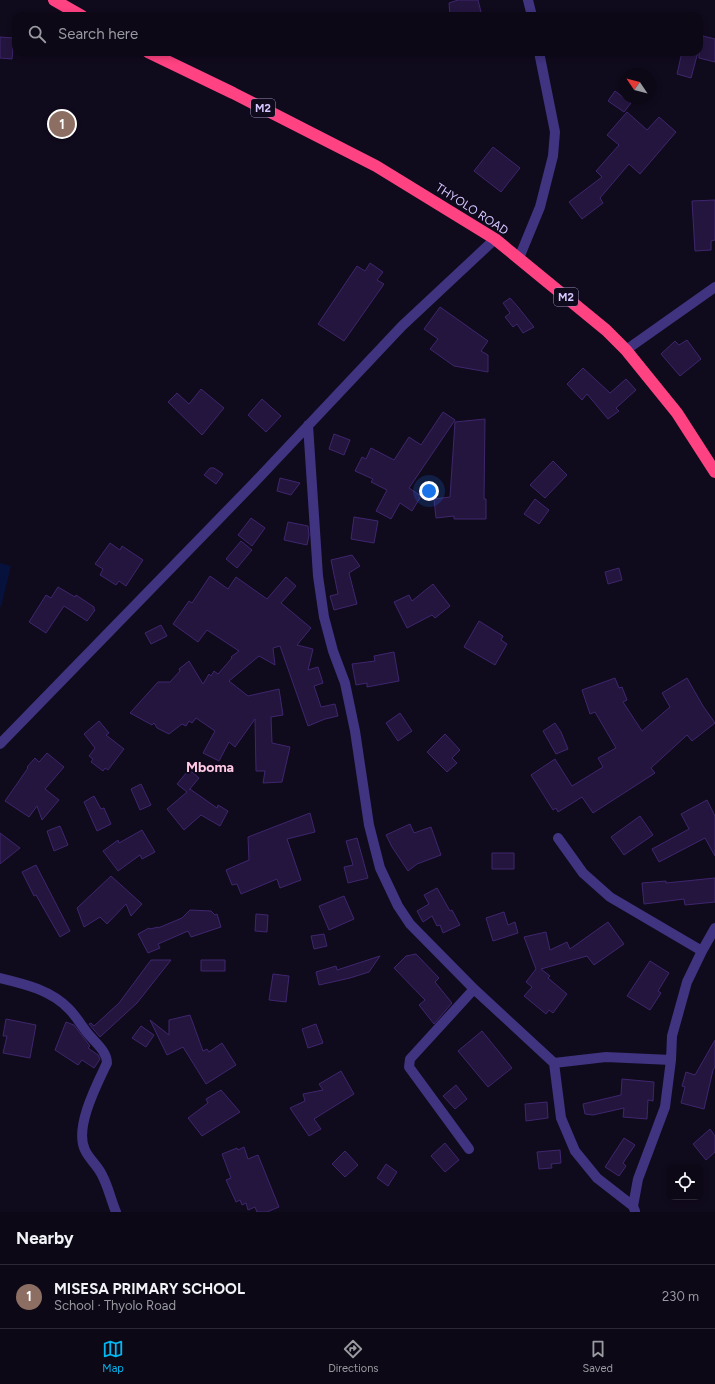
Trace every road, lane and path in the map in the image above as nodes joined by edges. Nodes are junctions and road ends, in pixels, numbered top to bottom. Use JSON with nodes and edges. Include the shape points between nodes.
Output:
{"nodes":[{"id":1,"x":54,"y":0,"type":"edge"},
{"id":2,"x":528,"y":0,"type":"edge"},
{"id":3,"x":75,"y":12,"type":"edge"},
{"id":4,"x":531,"y":12,"type":"edge"},
{"id":5,"x":156,"y":56,"type":"edge"},
{"id":6,"x":541,"y":56,"type":"edge"},
{"id":7,"x":495,"y":239,"type":"junction"},
{"id":8,"x":518,"y":258,"type":"junction"},
{"id":9,"x":715,"y":288,"type":"edge"},
{"id":10,"x":626,"y":350,"type":"junction"},
{"id":11,"x":308,"y":425,"type":"junction"},
{"id":12,"x":715,"y":472,"type":"edge"},
{"id":13,"x":0,"y":744,"type":"edge"},
{"id":14,"x":558,"y":838,"type":"dead end"},
{"id":15,"x":715,"y":928,"type":"edge"},
{"id":16,"x":702,"y":951,"type":"junction"},
{"id":17,"x":0,"y":978,"type":"edge"},
{"id":18,"x":474,"y":989,"type":"junction"},
{"id":19,"x":671,"y":1060,"type":"junction"},
{"id":20,"x":554,"y":1063,"type":"junction"},
{"id":21,"x":469,"y":1149,"type":"dead end"},
{"id":22,"x":634,"y":1209,"type":"edge"},
{"id":23,"x":116,"y":1212,"type":"edge"}],
"edges":[{"from":1,"to":3,"type":"highway"},
{"from":2,"to":4,"type":"street"},
{"from":5,"to":7,"type":"highway","name":"THYOLO ROAD","number":"M2","via":[[376,166]]},
{"from":6,"to":8,"type":"street","via":[[555,132],[553,156],[540,207]]},
{"from":7,"to":8,"type":"highway","name":"THYOLO ROAD","number":"M2"},
{"from":7,"to":11,"type":"street","via":[[402,326]]},
{"from":8,"to":10,"type":"highway","name":"THYOLO ROAD","number":"M2","via":[[606,330]]},
{"from":9,"to":10,"type":"street"},
{"from":10,"to":12,"type":"highway","name":"THYOLO ROAD","number":"M2","via":[[678,413]]},
{"from":11,"to":13,"type":"street"},
{"from":11,"to":18,"type":"street","via":[[318,576],[324,617],[345,683],[369,825],[380,868],[398,906],[410,924]]},
{"from":14,"to":16,"type":"street","via":[[583,873],[599,889]]},
{"from":15,"to":16,"type":"street"},
{"from":16,"to":19,"type":"street","via":[[687,982],[672,1036]]},
{"from":17,"to":23,"type":"street","via":[[26,984],[55,996],[70,1009],[105,1053],[107,1063],[81,1130],[84,1149],[102,1174]]},
{"from":18,"to":20,"type":"street"},
{"from":18,"to":21,"type":"street","via":[[410,1059],[409,1067]]},
{"from":19,"to":20,"type":"street","via":[[606,1057]]},
{"from":19,"to":22,"type":"street","via":[[664,1107],[638,1179]]},
{"from":20,"to":22,"type":"street","via":[[561,1118],[575,1151],[597,1178]]}]}
